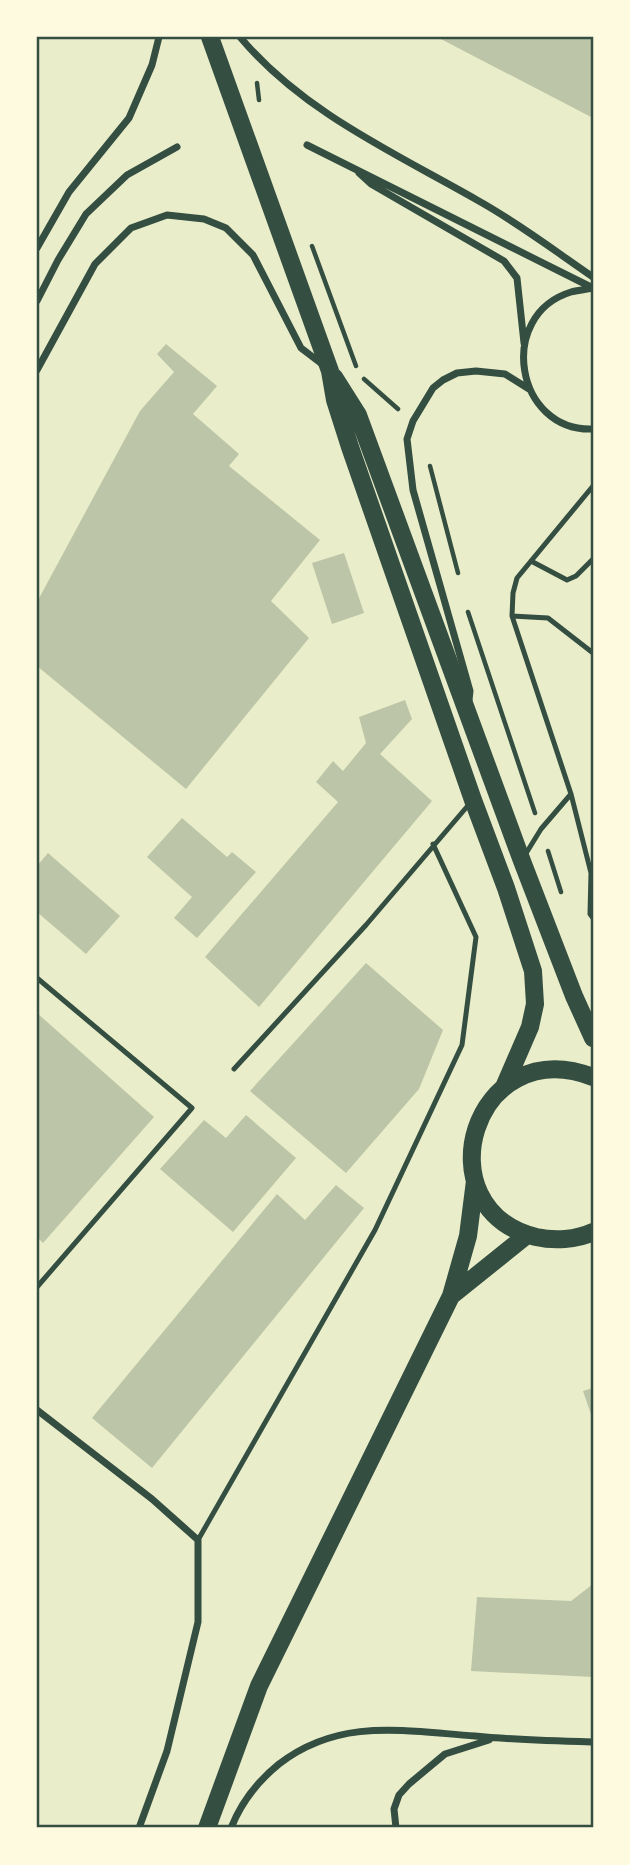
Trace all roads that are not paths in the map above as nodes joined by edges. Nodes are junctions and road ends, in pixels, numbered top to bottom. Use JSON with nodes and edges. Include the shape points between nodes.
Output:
{"nodes":[{"id":1,"x":159,"y":37,"type":"edge"},
{"id":2,"x":210,"y":37,"type":"edge"},
{"id":3,"x":240,"y":37,"type":"edge"},
{"id":4,"x":307,"y":145,"type":"dead end"},
{"id":5,"x":177,"y":147,"type":"dead end"},
{"id":6,"x":351,"y":165,"type":"junction"},
{"id":7,"x":37,"y":248,"type":"edge"},
{"id":8,"x":593,"y":277,"type":"edge"},
{"id":9,"x":593,"y":288,"type":"edge"},
{"id":10,"x":37,"y":301,"type":"edge"},
{"id":11,"x":524,"y":343,"type":"junction"},
{"id":12,"x":37,"y":370,"type":"edge"},
{"id":13,"x":330,"y":371,"type":"junction"},
{"id":14,"x":529,"y":389,"type":"junction"},
{"id":15,"x":593,"y":429,"type":"edge"},
{"id":16,"x":593,"y":486,"type":"edge"},
{"id":17,"x":593,"y":559,"type":"edge"},
{"id":18,"x":531,"y":561,"type":"junction"},
{"id":19,"x":512,"y":616,"type":"junction"},
{"id":20,"x":593,"y":653,"type":"edge"},
{"id":21,"x":467,"y":711,"type":"junction"},
{"id":22,"x":571,"y":794,"type":"junction"},
{"id":23,"x":473,"y":800,"type":"junction"},
{"id":24,"x":433,"y":844,"type":"junction"},
{"id":25,"x":522,"y":860,"type":"junction"},
{"id":26,"x":592,"y":871,"type":"edge"},
{"id":27,"x":593,"y":918,"type":"edge"},
{"id":28,"x":37,"y":978,"type":"edge"},
{"id":29,"x":593,"y":1038,"type":"edge"},
{"id":30,"x":234,"y":1069,"type":"dead end"},
{"id":31,"x":593,"y":1077,"type":"edge"},
{"id":32,"x":504,"y":1087,"type":"junction"},
{"id":33,"x":475,"y":1181,"type":"junction"},
{"id":34,"x":593,"y":1231,"type":"edge"},
{"id":35,"x":527,"y":1235,"type":"junction"},
{"id":36,"x":37,"y":1286,"type":"edge"},
{"id":37,"x":451,"y":1296,"type":"junction"},
{"id":38,"x":37,"y":1410,"type":"edge"},
{"id":39,"x":198,"y":1540,"type":"junction"},
{"id":40,"x":496,"y":1738,"type":"junction"},
{"id":41,"x":593,"y":1742,"type":"edge"},
{"id":42,"x":139,"y":1828,"type":"edge"},
{"id":43,"x":207,"y":1828,"type":"edge"},
{"id":44,"x":231,"y":1828,"type":"edge"},
{"id":45,"x":396,"y":1828,"type":"edge"}],
"edges":[{"from":1,"to":7,"type":"street","via":[[129,118],[69,192]]},
{"from":2,"to":13,"type":"main road"},
{"from":3,"to":8,"type":"street","via":[[305,99],[480,201]]},
{"from":4,"to":6,"type":"street"},
{"from":5,"to":10,"type":"street","via":[[127,175],[86,214]]},
{"from":6,"to":9,"type":"street"},
{"from":6,"to":11,"type":"street","via":[[371,184],[504,261],[517,278]]},
{"from":9,"to":11,"type":"street","via":[[570,292],[549,303],[533,321]]},
{"from":11,"to":14,"type":"street"},
{"from":12,"to":13,"type":"street","via":[[95,264],[131,228],[167,215],[204,219],[226,228],[253,255],[301,348]]},
{"from":13,"to":21,"type":"main road","via":[[358,415]]},
{"from":13,"to":23,"type":"main road","via":[[350,447]]},
{"from":14,"to":15,"type":"street","via":[[543,409],[562,423]]},
{"from":14,"to":21,"type":"street","via":[[505,374],[457,373],[433,388],[407,439],[413,490],[470,691]]},
{"from":16,"to":18,"type":"lane"},
{"from":17,"to":18,"type":"lane","via":[[567,580]]},
{"from":18,"to":19,"type":"lane","via":[[517,578]]},
{"from":19,"to":20,"type":"lane","via":[[548,618]]},
{"from":19,"to":22,"type":"lane"},
{"from":21,"to":25,"type":"main road"},
{"from":22,"to":25,"type":"lane"},
{"from":22,"to":26,"type":"lane"},
{"from":23,"to":24,"type":"lane"},
{"from":23,"to":32,"type":"main road","via":[[534,978],[530,1027]]},
{"from":24,"to":30,"type":"lane"},
{"from":24,"to":39,"type":"lane","via":[[475,937],[462,1045],[375,1230]]},
{"from":25,"to":29,"type":"main road"},
{"from":26,"to":27,"type":"lane"},
{"from":28,"to":36,"type":"lane","via":[[192,1108]]},
{"from":31,"to":32,"type":"main road","via":[[546,1069]]},
{"from":32,"to":33,"type":"main road","via":[[489,1101],[474,1131],[471,1164]]},
{"from":33,"to":35,"type":"main road","via":[[500,1219]]},
{"from":33,"to":37,"type":"main road","via":[[468,1236]]},
{"from":34,"to":35,"type":"main road","via":[[558,1240]]},
{"from":35,"to":37,"type":"main road"},
{"from":37,"to":43,"type":"main road","via":[[259,1686]]},
{"from":38,"to":39,"type":"street"},
{"from":39,"to":42,"type":"street","via":[[198,1622],[167,1751]]},
{"from":40,"to":41,"type":"street"},
{"from":40,"to":44,"type":"street","via":[[380,1729],[321,1739],[268,1773],[249,1794]]},
{"from":40,"to":45,"type":"street","via":[[445,1754],[409,1783],[394,1809]]}]}
